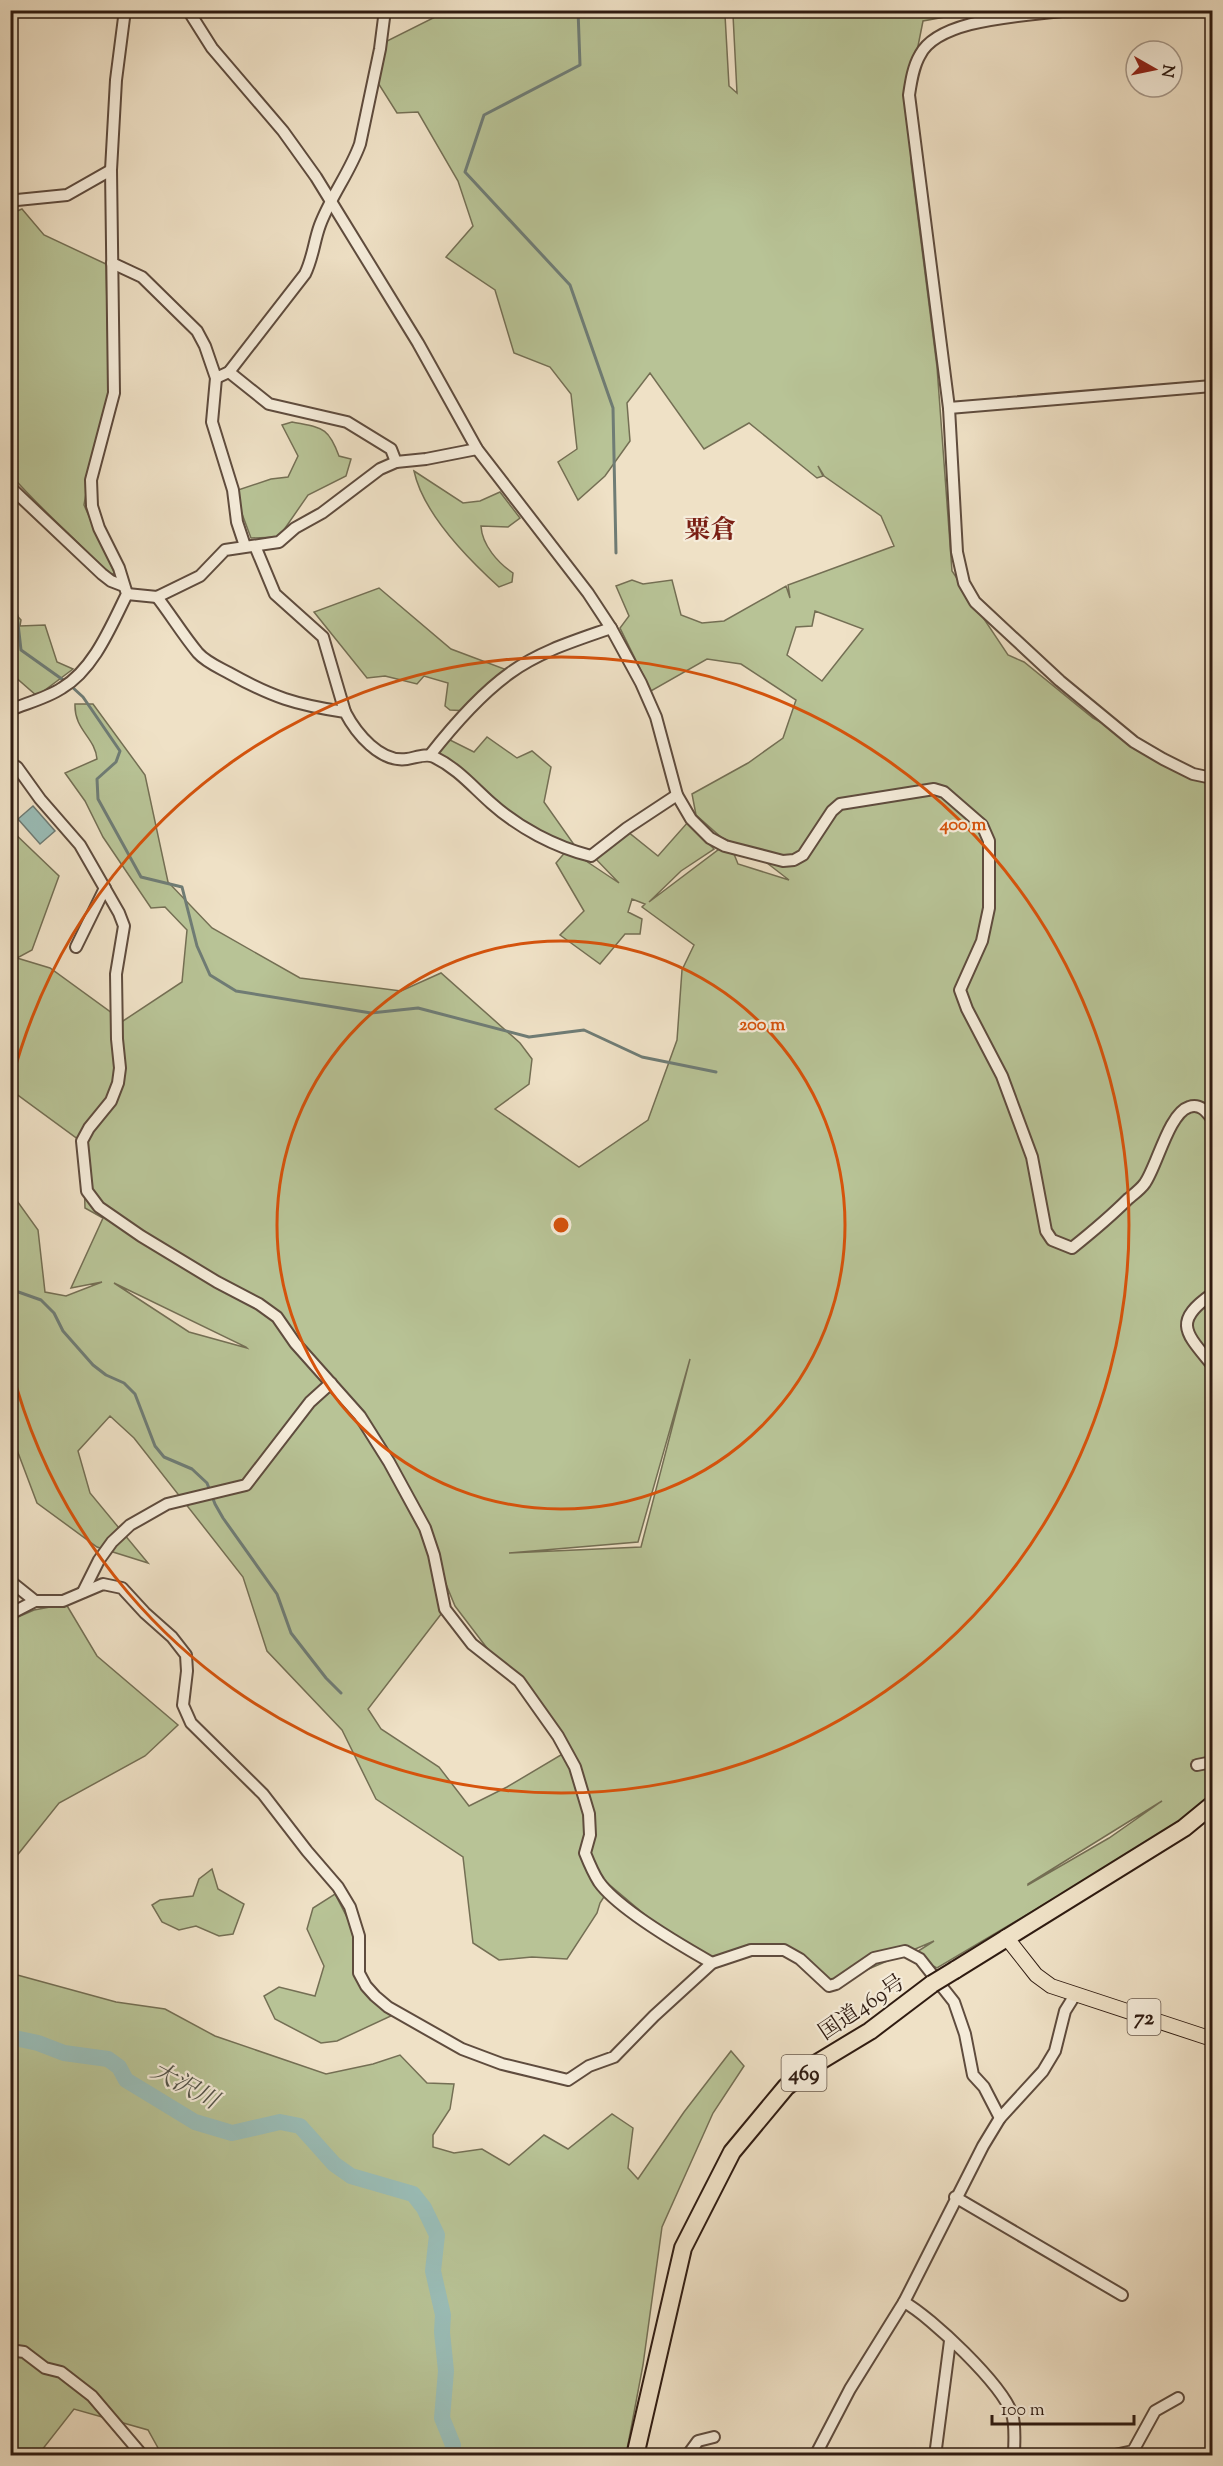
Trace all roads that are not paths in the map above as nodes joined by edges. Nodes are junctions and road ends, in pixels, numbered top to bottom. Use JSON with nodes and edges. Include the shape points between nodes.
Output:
{"nodes":[{"id":1,"x":125,"y":10,"type":"edge"},
{"id":2,"x":188,"y":10,"type":"edge"},
{"id":3,"x":385,"y":10,"type":"edge"},
{"id":4,"x":1068,"y":10,"type":"edge"},
{"id":5,"x":1050,"y":12,"type":"edge"},
{"id":6,"x":111,"y":170,"type":"junction"},
{"id":7,"x":331,"y":200,"type":"junction"},
{"id":8,"x":10,"y":203,"type":"edge"},
{"id":9,"x":112,"y":263,"type":"junction"},
{"id":10,"x":229,"y":372,"type":"junction"},
{"id":11,"x":216,"y":378,"type":"junction"},
{"id":12,"x":1212,"y":386,"type":"edge"},
{"id":13,"x":949,"y":408,"type":"junction"},
{"id":14,"x":477,"y":449,"type":"junction"},
{"id":15,"x":396,"y":462,"type":"junction"},
{"id":16,"x":10,"y":487,"type":"edge"},
{"id":17,"x":250,"y":546,"type":"junction"},
{"id":18,"x":125,"y":590,"type":"junction"},
{"id":19,"x":157,"y":597,"type":"junction"},
{"id":20,"x":611,"y":628,"type":"junction"},
{"id":21,"x":10,"y":710,"type":"edge"},
{"id":22,"x":345,"y":712,"type":"junction"},
{"id":23,"x":430,"y":755,"type":"junction"},
{"id":24,"x":10,"y":763,"type":"edge"},
{"id":25,"x":1212,"y":778,"type":"edge"},
{"id":26,"x":677,"y":795,"type":"junction"},
{"id":27,"x":105,"y":888,"type":"junction"},
{"id":28,"x":76,"y":946,"type":"dead end"},
{"id":29,"x":1212,"y":1119,"type":"edge"},
{"id":30,"x":1212,"y":1294,"type":"edge"},
{"id":31,"x":1212,"y":1365,"type":"edge"},
{"id":32,"x":331,"y":1383,"type":"junction"},
{"id":33,"x":10,"y":1581,"type":"edge"},
{"id":34,"x":83,"y":1592,"type":"junction"},
{"id":35,"x":35,"y":1601,"type":"junction"},
{"id":36,"x":10,"y":1614,"type":"edge"},
{"id":37,"x":1212,"y":1762,"type":"edge"},
{"id":38,"x":1197,"y":1765,"type":"dead end"},
{"id":39,"x":1212,"y":1805,"type":"edge"},
{"id":40,"x":1006,"y":1937,"type":"junction"},
{"id":41,"x":712,"y":1963,"type":"junction"},
{"id":42,"x":1075,"y":1995,"type":"junction"},
{"id":43,"x":1212,"y":2039,"type":"edge"},
{"id":44,"x":1000,"y":2118,"type":"junction"},
{"id":45,"x":955,"y":2197,"type":"junction"},
{"id":46,"x":1122,"y":2295,"type":"dead end"},
{"id":47,"x":904,"y":2302,"type":"junction"},
{"id":48,"x":950,"y":2341,"type":"junction"},
{"id":49,"x":10,"y":2350,"type":"edge"},
{"id":50,"x":1178,"y":2398,"type":"dead end"},
{"id":51,"x":714,"y":2437,"type":"dead end"},
{"id":52,"x":143,"y":2456,"type":"edge"},
{"id":53,"x":635,"y":2456,"type":"edge"},
{"id":54,"x":687,"y":2456,"type":"edge"},
{"id":55,"x":815,"y":2456,"type":"edge"},
{"id":56,"x":935,"y":2456,"type":"edge"},
{"id":57,"x":1014,"y":2456,"type":"edge"},
{"id":58,"x":1110,"y":2456,"type":"edge"}],
"edges":[{"from":1,"to":6,"type":"street"},
{"from":2,"to":7,"type":"street","via":[[212,48],[283,131]]},
{"from":3,"to":7,"type":"street","via":[[360,144]]},
{"from":4,"to":5,"type":"street"},
{"from":5,"to":13,"type":"street","via":[[957,27],[920,53],[913,74],[909,95]]},
{"from":6,"to":8,"type":"street","via":[[67,195]]},
{"from":6,"to":9,"type":"street"},
{"from":7,"to":10,"type":"street","via":[[305,274]]},
{"from":7,"to":14,"type":"street"},
{"from":9,"to":11,"type":"street","via":[[142,277],[197,331]]},
{"from":9,"to":18,"type":"street","via":[[114,393],[91,480],[92,506]]},
{"from":10,"to":11,"type":"street"},
{"from":10,"to":15,"type":"street","via":[[269,404],[346,422],[391,449]]},
{"from":11,"to":17,"type":"street","via":[[212,422],[233,490],[237,522]]},
{"from":12,"to":13,"type":"street"},
{"from":13,"to":25,"type":"street","via":[[957,552],[964,583],[975,602],[1060,681],[1134,742],[1193,774]]},
{"from":14,"to":15,"type":"street"},
{"from":14,"to":20,"type":"street"},
{"from":15,"to":17,"type":"street","via":[[380,469],[279,542]]},
{"from":16,"to":18,"type":"street","via":[[102,574]]},
{"from":17,"to":19,"type":"street","via":[[225,550],[200,576]]},
{"from":17,"to":22,"type":"street","via":[[275,594],[323,637]]},
{"from":18,"to":19,"type":"street"},
{"from":18,"to":21,"type":"street","via":[[93,657],[78,675],[62,689]]},
{"from":19,"to":22,"type":"street","via":[[209,662],[278,698]]},
{"from":20,"to":23,"type":"street","via":[[553,649],[510,673],[445,735]]},
{"from":20,"to":26,"type":"street","via":[[656,717]]},
{"from":22,"to":23,"type":"street","via":[[358,732],[393,759]]},
{"from":23,"to":26,"type":"street","via":[[459,773],[518,825],[568,850],[591,856]]},
{"from":24,"to":27,"type":"street","via":[[17,766],[80,845]]},
{"from":26,"to":29,"type":"street","via":[[691,819],[710,838],[783,861],[803,855],[840,804],[926,788],[944,792],[982,825],[989,841],[989,908],[982,941],[960,990],[1002,1076],[1032,1157],[1046,1231],[1052,1240],[1072,1248],[1145,1183],[1182,1111],[1198,1106]]},
{"from":27,"to":28,"type":"street"},
{"from":27,"to":32,"type":"street","via":[[124,926],[116,974],[120,1068],[111,1101],[82,1141],[87,1191],[99,1207],[141,1236],[277,1317],[294,1343]]},
{"from":30,"to":31,"type":"street","via":[[1189,1313],[1186,1322],[1193,1341]]},
{"from":32,"to":34,"type":"street","via":[[310,1402],[246,1485],[167,1504],[130,1525],[99,1560]]},
{"from":32,"to":41,"type":"street","via":[[360,1416],[425,1528],[445,1609],[472,1644],[519,1682],[575,1767],[588,1814],[590,1835],[585,1853],[599,1882],[673,1941]]},
{"from":33,"to":35,"type":"street"},
{"from":34,"to":35,"type":"street","via":[[63,1601]]},
{"from":34,"to":41,"type":"street","via":[[103,1584],[122,1588],[186,1654],[183,1705],[191,1722],[263,1794],[338,1887],[350,1907],[359,1936],[359,1973],[366,1986],[388,2007],[462,2049],[501,2064],[568,2080],[589,2066],[615,2057]]},
{"from":35,"to":36,"type":"street"},
{"from":37,"to":38,"type":"street"},
{"from":39,"to":40,"type":"highway","name":"国道469号","number":"469","via":[[1184,1827]]},
{"from":40,"to":42,"type":"main road","number":"72","via":[[1036,1975]]},
{"from":40,"to":53,"type":"highway","name":"国道469号","number":"469","bridge":true,"via":[[786,2087],[732,2152],[683,2248]]},
{"from":41,"to":44,"type":"street","via":[[751,1950],[784,1950],[829,1986],[874,1958],[906,1951],[920,1959],[954,2002],[973,2075]]},
{"from":42,"to":43,"type":"main road","number":"72"},
{"from":42,"to":44,"type":"street","via":[[1065,2011],[1049,2061]]},
{"from":44,"to":45,"type":"street"},
{"from":45,"to":46,"type":"street"},
{"from":45,"to":47,"type":"street"},
{"from":47,"to":48,"type":"street","via":[[921,2312]]},
{"from":47,"to":55,"type":"street"},
{"from":48,"to":56,"type":"street"},
{"from":48,"to":57,"type":"street","via":[[993,2382],[1008,2406],[1013,2416]]},
{"from":49,"to":52,"type":"street","via":[[24,2352],[45,2368],[60,2372],[92,2396]]},
{"from":50,"to":58,"type":"street","via":[[1155,2411],[1133,2451]]},
{"from":51,"to":54,"type":"street","via":[[698,2441]]}]}
